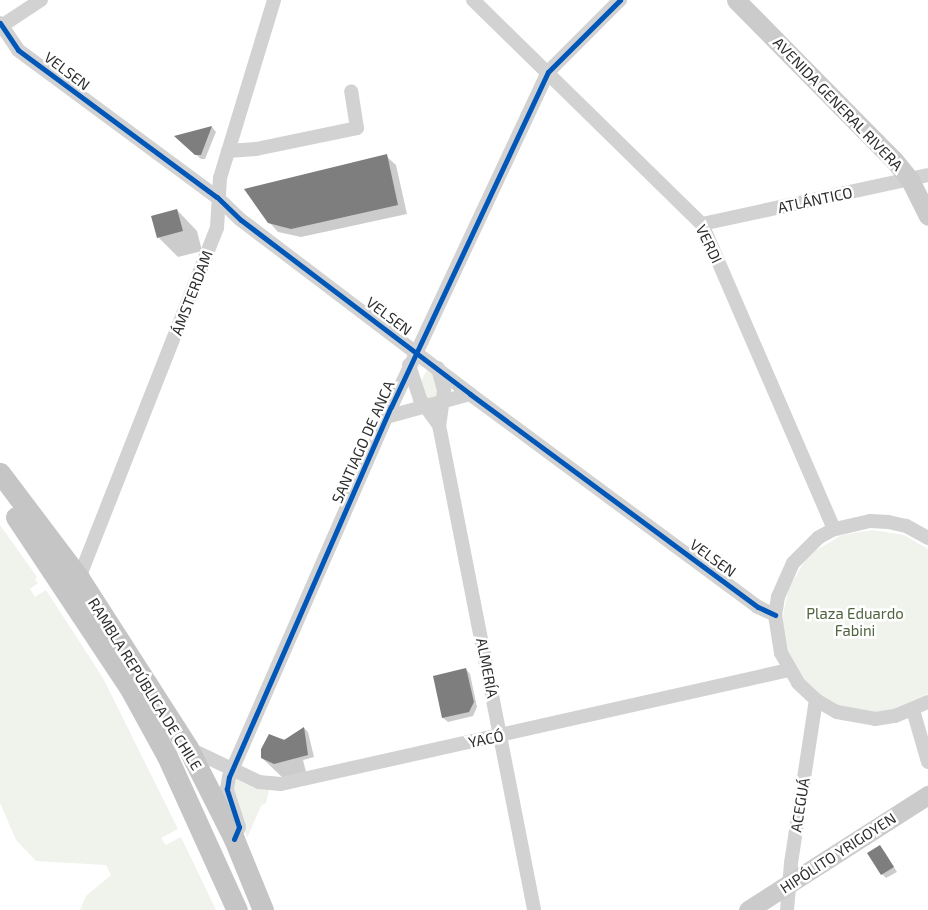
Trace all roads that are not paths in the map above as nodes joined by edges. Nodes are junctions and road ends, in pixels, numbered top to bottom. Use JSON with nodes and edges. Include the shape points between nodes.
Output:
{"nodes":[{"id":1,"x":41,"y":0,"type":"edge"},
{"id":2,"x":274,"y":0,"type":"edge"},
{"id":3,"x":473,"y":0,"type":"edge"},
{"id":4,"x":620,"y":0,"type":"edge"},
{"id":5,"x":736,"y":0,"type":"edge"},
{"id":6,"x":0,"y":25,"type":"edge"},
{"id":7,"x":548,"y":72,"type":"junction"},
{"id":8,"x":352,"y":91,"type":"dead end"},
{"id":9,"x":228,"y":152,"type":"junction"},
{"id":10,"x":919,"y":177,"type":"edge"},
{"id":11,"x":217,"y":197,"type":"junction"},
{"id":12,"x":928,"y":216,"type":"edge"},
{"id":13,"x":702,"y":224,"type":"junction"},
{"id":14,"x":427,"y":334,"type":"junction"},
{"id":15,"x":403,"y":343,"type":"junction"},
{"id":16,"x":418,"y":353,"type":"junction"},
{"id":17,"x":438,"y":367,"type":"junction"},
{"id":18,"x":410,"y":369,"type":"junction"},
{"id":19,"x":470,"y":394,"type":"junction"},
{"id":20,"x":443,"y":403,"type":"junction"},
{"id":21,"x":425,"y":408,"type":"junction"},
{"id":22,"x":390,"y":416,"type":"junction"},
{"id":23,"x":440,"y":425,"type":"junction"},
{"id":24,"x":0,"y":473,"type":"edge"},
{"id":25,"x":0,"y":495,"type":"edge"},
{"id":26,"x":834,"y":529,"type":"junction"},
{"id":27,"x":928,"y":538,"type":"edge"},
{"id":28,"x":79,"y":578,"type":"junction"},
{"id":29,"x":775,"y":615,"type":"junction"},
{"id":30,"x":789,"y":670,"type":"junction"},
{"id":31,"x":816,"y":700,"type":"junction"},
{"id":32,"x":928,"y":702,"type":"edge"},
{"id":33,"x":913,"y":710,"type":"junction"},
{"id":34,"x":500,"y":736,"type":"junction"},
{"id":35,"x":188,"y":748,"type":"junction"},
{"id":36,"x":928,"y":762,"type":"edge"},
{"id":37,"x":232,"y":768,"type":"junction"},
{"id":38,"x":928,"y":795,"type":"edge"},
{"id":39,"x":234,"y":839,"type":"junction"},
{"id":40,"x":789,"y":884,"type":"junction"},
{"id":41,"x":237,"y":910,"type":"edge"},
{"id":42,"x":264,"y":910,"type":"edge"},
{"id":43,"x":534,"y":910,"type":"edge"},
{"id":44,"x":748,"y":910,"type":"edge"},
{"id":45,"x":787,"y":910,"type":"edge"}],
"edges":[{"from":1,"to":6,"type":"street"},
{"from":2,"to":9,"type":"street","name":"ÁMSTERDAM"},
{"from":3,"to":7,"type":"street","name":"VERDI"},
{"from":4,"to":7,"type":"street","name":"SANTIAGO DE ANCA"},
{"from":5,"to":10,"type":"main road","name":"AVENIDA GENERAL RIVERA"},
{"from":6,"to":11,"type":"street","name":"VELSEN","via":[[18,50]]},
{"from":7,"to":13,"type":"street","name":"VERDI"},
{"from":7,"to":14,"type":"street","name":"SANTIAGO DE ANCA"},
{"from":8,"to":9,"type":"street","via":[[357,128]]},
{"from":9,"to":11,"type":"street","name":"ÁMSTERDAM"},
{"from":10,"to":12,"type":"main road","name":"AVENIDA GENERAL RIVERA"},
{"from":10,"to":13,"type":"street","name":"ATLÁNTICO"},
{"from":11,"to":15,"type":"street","name":"VELSEN","via":[[241,220]]},
{"from":11,"to":28,"type":"street","name":"ÁMSTERDAM","via":[[217,228]]},
{"from":13,"to":26,"type":"street","name":"VERDI"},
{"from":14,"to":16,"type":"street","name":"SANTIAGO DE ANCA"},
{"from":14,"to":17,"type":"street","name":"ALMERÍA"},
{"from":15,"to":16,"type":"street","name":"VELSEN"},
{"from":15,"to":18,"type":"street"},
{"from":16,"to":17,"type":"street","name":"VELSEN"},
{"from":16,"to":18,"type":"street","name":"SANTIAGO DE ANCA"},
{"from":17,"to":19,"type":"street","name":"VELSEN"},
{"from":17,"to":20,"type":"street","name":"ALMERÍA","via":[[444,383]]},
{"from":18,"to":21,"type":"street"},
{"from":18,"to":22,"type":"street","name":"SANTIAGO DE ANCA"},
{"from":19,"to":20,"type":"street"},
{"from":19,"to":29,"type":"street","name":"VELSEN","via":[[758,606]]},
{"from":20,"to":21,"type":"street","name":"SANTIAGO DE ANCA"},
{"from":20,"to":23,"type":"street","name":"ALMERÍA"},
{"from":21,"to":22,"type":"street","name":"SANTIAGO DE ANCA"},
{"from":21,"to":23,"type":"street"},
{"from":22,"to":37,"type":"street","name":"SANTIAGO DE ANCA"},
{"from":23,"to":34,"type":"street","name":"ALMERÍA"},
{"from":24,"to":28,"type":"main road","name":"RAMBLA REPÚBLICA DE CHILE"},
{"from":25,"to":41,"type":"main road","name":"RAMBLA REPÚBLICA DE CHILE","via":[[72,596],[129,687],[171,765]]},
{"from":26,"to":27,"type":"street","via":[[870,521],[888,522],[906,526]]},
{"from":26,"to":29,"type":"street","via":[[811,544],[793,563],[784,579]]},
{"from":28,"to":35,"type":"main road","name":"RAMBLA REPÚBLICA DE CHILE"},
{"from":29,"to":30,"type":"street","via":[[776,634]]},
{"from":30,"to":31,"type":"street"},
{"from":30,"to":34,"type":"street","name":"YACÓ"},
{"from":31,"to":33,"type":"street","via":[[856,717],[875,719]]},
{"from":31,"to":40,"type":"street","name":"ACEGUÁ"},
{"from":32,"to":33,"type":"street"},
{"from":33,"to":36,"type":"street"},
{"from":34,"to":37,"type":"street","name":"YACÓ","via":[[281,784],[259,782]]},
{"from":34,"to":43,"type":"street","name":"ALMERÍA"},
{"from":35,"to":37,"type":"street","name":"YACÓ"},
{"from":35,"to":39,"type":"main road","name":"RAMBLA REPÚBLICA DE CHILE"},
{"from":37,"to":39,"type":"street","name":"SANTIAGO DE ANCA","via":[[227,783],[239,827]]},
{"from":38,"to":40,"type":"main road","name":"HIPÓLITO YRIGOYEN"},
{"from":39,"to":42,"type":"main road","name":"RAMBLA REPÚBLICA DE CHILE"},
{"from":40,"to":44,"type":"main road","name":"HIPÓLITO YRIGOYEN"},
{"from":40,"to":45,"type":"street","name":"ACEGUÁ"}]}
